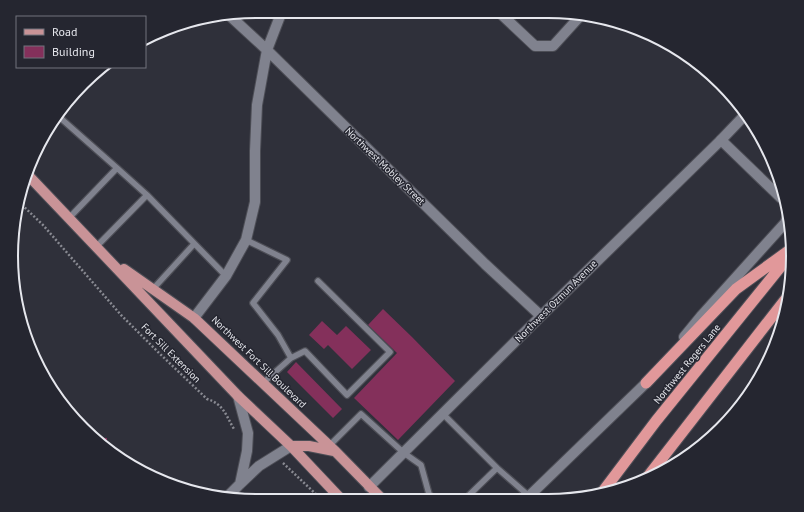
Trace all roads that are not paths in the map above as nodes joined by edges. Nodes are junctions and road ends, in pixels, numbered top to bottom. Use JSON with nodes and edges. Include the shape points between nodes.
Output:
{"nodes":[{"id":1,"x":279,"y":18,"type":"edge"},
{"id":2,"x":505,"y":18,"type":"edge"},
{"id":3,"x":233,"y":19,"type":"edge"},
{"id":4,"x":577,"y":20,"type":"edge"},
{"id":5,"x":267,"y":50,"type":"junction"},
{"id":6,"x":742,"y":118,"type":"edge"},
{"id":7,"x":61,"y":119,"type":"edge"},
{"id":8,"x":721,"y":140,"type":"junction"},
{"id":9,"x":117,"y":168,"type":"junction"},
{"id":10,"x":31,"y":178,"type":"edge"},
{"id":11,"x":147,"y":195,"type":"junction"},
{"id":12,"x":778,"y":195,"type":"edge"},
{"id":13,"x":69,"y":218,"type":"junction"},
{"id":14,"x":784,"y":224,"type":"edge"},
{"id":15,"x":246,"y":240,"type":"junction"},
{"id":16,"x":194,"y":244,"type":"junction"},
{"id":17,"x":96,"y":247,"type":"junction"},
{"id":18,"x":786,"y":254,"type":"edge"},
{"id":19,"x":106,"y":257,"type":"junction"},
{"id":20,"x":786,"y":260,"type":"edge"},
{"id":21,"x":226,"y":276,"type":"junction"},
{"id":22,"x":318,"y":281,"type":"dead end"},
{"id":23,"x":153,"y":289,"type":"junction"},
{"id":24,"x":780,"y":306,"type":"edge"},
{"id":25,"x":541,"y":316,"type":"junction"},
{"id":26,"x":194,"y":318,"type":"junction"},
{"id":27,"x":291,"y":358,"type":"junction"},
{"id":28,"x":263,"y":383,"type":"junction"},
{"id":29,"x":646,"y":383,"type":"junction"},
{"id":30,"x":238,"y":396,"type":"junction"},
{"id":31,"x":443,"y":414,"type":"junction"},
{"id":32,"x":291,"y":446,"type":"junction"},
{"id":33,"x":332,"y":449,"type":"junction"},
{"id":34,"x":404,"y":453,"type":"junction"},
{"id":35,"x":497,"y":468,"type":"junction"},
{"id":36,"x":654,"y":468,"type":"edge"},
{"id":37,"x":240,"y":484,"type":"junction"},
{"id":38,"x":369,"y":487,"type":"junction"},
{"id":39,"x":607,"y":487,"type":"edge"},
{"id":40,"x":232,"y":492,"type":"edge"},
{"id":41,"x":335,"y":494,"type":"edge"},
{"id":42,"x":377,"y":494,"type":"edge"},
{"id":43,"x":429,"y":494,"type":"edge"},
{"id":44,"x":471,"y":494,"type":"edge"},
{"id":45,"x":523,"y":494,"type":"edge"},
{"id":46,"x":531,"y":494,"type":"edge"}],
"edges":[{"from":1,"to":5,"type":"street"},
{"from":2,"to":4,"type":"street","via":[[535,46],[553,46]]},
{"from":3,"to":5,"type":"street","name":"Northwest Mobley Street"},
{"from":5,"to":15,"type":"street","via":[[257,105],[256,202]]},
{"from":5,"to":25,"type":"street","name":"Northwest Mobley Street"},
{"from":6,"to":8,"type":"street","name":"Northwest Ozmun Avenue"},
{"from":7,"to":9,"type":"lane"},
{"from":8,"to":12,"type":"street"},
{"from":8,"to":25,"type":"street","name":"Northwest Ozmun Avenue"},
{"from":9,"to":11,"type":"lane"},
{"from":9,"to":13,"type":"lane"},
{"from":10,"to":13,"type":"main road","name":"Northwest Fort Sill Boulevard"},
{"from":11,"to":16,"type":"lane"},
{"from":11,"to":17,"type":"lane"},
{"from":13,"to":17,"type":"main road","name":"Northwest Fort Sill Boulevard"},
{"from":14,"to":29,"type":"street","via":[[702,315]]},
{"from":15,"to":21,"type":"street"},
{"from":15,"to":27,"type":"lane","via":[[287,260],[253,304],[278,335]]},
{"from":16,"to":21,"type":"lane"},
{"from":16,"to":23,"type":"lane"},
{"from":17,"to":19,"type":"main road","name":"Northwest Fort Sill Boulevard"},
{"from":18,"to":29,"type":"highway","via":[[736,289]]},
{"from":19,"to":23,"type":"main road","name":"Northwest Fort Sill Boulevard"},
{"from":19,"to":30,"type":"main road","name":"Northwest Fort Sill Boulevard"},
{"from":20,"to":39,"type":"highway","name":"Northwest Rogers Lane"},
{"from":21,"to":26,"type":"street"},
{"from":22,"to":27,"type":"lane","via":[[390,352],[348,395],[306,350]]},
{"from":23,"to":26,"type":"main road","name":"Northwest Fort Sill Boulevard"},
{"from":24,"to":36,"type":"highway"},
{"from":25,"to":31,"type":"street","name":"Northwest Ozmun Avenue"},
{"from":26,"to":28,"type":"main road","name":"Northwest Fort Sill Boulevard"},
{"from":27,"to":28,"type":"lane"},
{"from":28,"to":33,"type":"main road","name":"Northwest Fort Sill Boulevard"},
{"from":29,"to":46,"type":"street"},
{"from":30,"to":32,"type":"main road","name":"Northwest Fort Sill Boulevard"},
{"from":30,"to":37,"type":"street","via":[[248,433]]},
{"from":31,"to":34,"type":"street","name":"Northwest Ozmun Avenue"},
{"from":31,"to":35,"type":"lane"},
{"from":32,"to":33,"type":"main road"},
{"from":32,"to":37,"type":"street","via":[[259,466]]},
{"from":32,"to":41,"type":"main road","name":"Northwest Fort Sill Boulevard"},
{"from":33,"to":34,"type":"lane","via":[[361,414]]},
{"from":33,"to":38,"type":"main road","name":"Northwest Fort Sill Boulevard"},
{"from":34,"to":38,"type":"street","name":"Northwest Ozmun Avenue"},
{"from":34,"to":43,"type":"lane","via":[[421,465]]},
{"from":35,"to":44,"type":"lane"},
{"from":35,"to":45,"type":"lane"},
{"from":37,"to":40,"type":"street"},
{"from":38,"to":42,"type":"main road","name":"Northwest Fort Sill Boulevard"}]}
